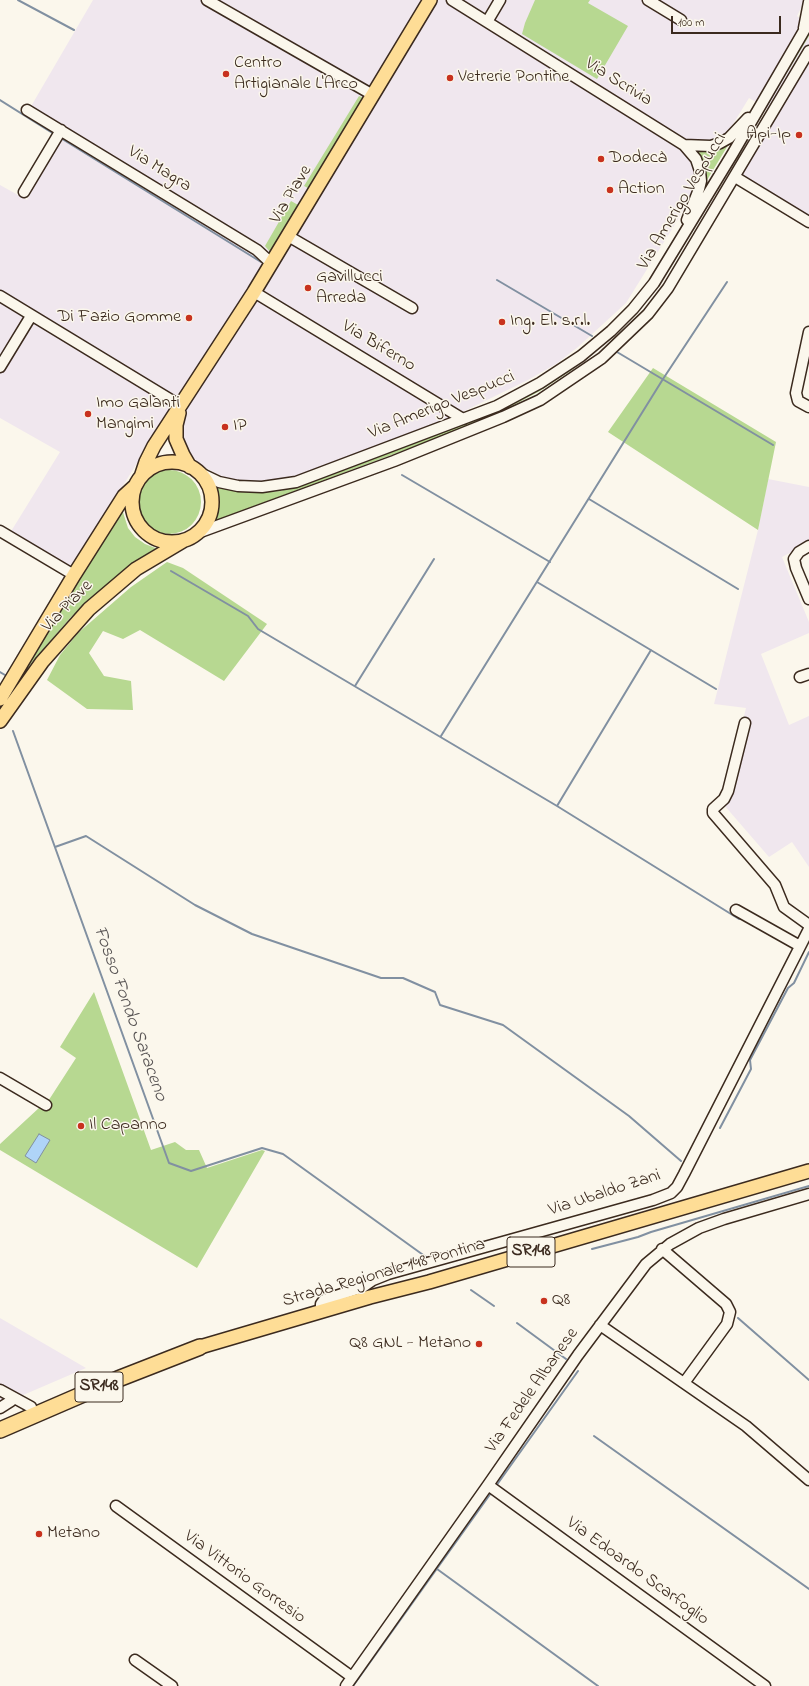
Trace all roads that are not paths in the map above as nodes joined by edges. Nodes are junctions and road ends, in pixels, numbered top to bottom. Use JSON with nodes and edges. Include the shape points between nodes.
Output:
{"nodes":[{"id":1,"x":207,"y":0,"type":"edge"},
{"id":2,"x":430,"y":0,"type":"edge"},
{"id":3,"x":452,"y":0,"type":"edge"},
{"id":4,"x":500,"y":0,"type":"edge"},
{"id":5,"x":648,"y":0,"type":"edge"},
{"id":6,"x":809,"y":2,"type":"edge"},
{"id":7,"x":680,"y":20,"type":"dead end"},
{"id":8,"x":487,"y":22,"type":"junction"},
{"id":9,"x":809,"y":22,"type":"edge"},
{"id":10,"x":802,"y":33,"type":"junction"},
{"id":11,"x":809,"y":51,"type":"edge"},
{"id":12,"x":373,"y":95,"type":"junction"},
{"id":13,"x":761,"y":103,"type":"junction"},
{"id":14,"x":27,"y":110,"type":"dead end"},
{"id":15,"x":61,"y":130,"type":"junction"},
{"id":16,"x":684,"y":145,"type":"junction"},
{"id":17,"x":735,"y":177,"type":"junction"},
{"id":18,"x":24,"y":192,"type":"dead end"},
{"id":19,"x":809,"y":222,"type":"edge"},
{"id":20,"x":288,"y":236,"type":"junction"},
{"id":21,"x":679,"y":243,"type":"junction"},
{"id":22,"x":272,"y":263,"type":"junction"},
{"id":23,"x":254,"y":292,"type":"junction"},
{"id":24,"x":0,"y":296,"type":"edge"},
{"id":25,"x":412,"y":308,"type":"dead end"},
{"id":26,"x":32,"y":316,"type":"junction"},
{"id":27,"x":809,"y":332,"type":"edge"},
{"id":28,"x":0,"y":368,"type":"edge"},
{"id":29,"x":181,"y":406,"type":"junction"},
{"id":30,"x":809,"y":407,"type":"edge"},
{"id":31,"x":463,"y":419,"type":"junction"},
{"id":32,"x":193,"y":469,"type":"junction"},
{"id":33,"x":138,"y":481,"type":"junction"},
{"id":34,"x":0,"y":531,"type":"edge"},
{"id":35,"x":195,"y":534,"type":"junction"},
{"id":36,"x":183,"y":541,"type":"junction"},
{"id":37,"x":809,"y":546,"type":"edge"},
{"id":38,"x":74,"y":575,"type":"junction"},
{"id":39,"x":809,"y":599,"type":"edge"},
{"id":40,"x":0,"y":699,"type":"edge"},
{"id":41,"x":0,"y":721,"type":"edge"},
{"id":42,"x":745,"y":723,"type":"dead end"},
{"id":43,"x":736,"y":910,"type":"dead end"},
{"id":44,"x":809,"y":925,"type":"edge"},
{"id":45,"x":809,"y":929,"type":"edge"},
{"id":46,"x":800,"y":946,"type":"junction"},
{"id":47,"x":0,"y":1078,"type":"edge"},
{"id":48,"x":46,"y":1105,"type":"dead end"},
{"id":49,"x":809,"y":1171,"type":"edge"},
{"id":50,"x":809,"y":1194,"type":"edge"},
{"id":51,"x":662,"y":1249,"type":"junction"},
{"id":52,"x":320,"y":1311,"type":"junction"},
{"id":53,"x":600,"y":1325,"type":"junction"},
{"id":54,"x":200,"y":1347,"type":"junction"},
{"id":55,"x":684,"y":1383,"type":"junction"},
{"id":56,"x":0,"y":1390,"type":"edge"},
{"id":57,"x":12,"y":1397,"type":"junction"},
{"id":58,"x":31,"y":1407,"type":"junction"},
{"id":59,"x":0,"y":1408,"type":"edge"},
{"id":60,"x":0,"y":1419,"type":"edge"},
{"id":61,"x":0,"y":1430,"type":"edge"},
{"id":62,"x":809,"y":1480,"type":"edge"},
{"id":63,"x":488,"y":1485,"type":"junction"},
{"id":64,"x":116,"y":1506,"type":"dead end"},
{"id":65,"x":135,"y":1660,"type":"dead end"},
{"id":66,"x":352,"y":1677,"type":"junction"},
{"id":67,"x":172,"y":1686,"type":"edge"},
{"id":68,"x":346,"y":1686,"type":"edge"},
{"id":69,"x":765,"y":1686,"type":"edge"}],
"edges":[{"from":1,"to":12,"type":"street"},
{"from":2,"to":12,"type":"main road","name":"Via Piave"},
{"from":3,"to":8,"type":"street","name":"Via Scrivia"},
{"from":4,"to":8,"type":"street"},
{"from":5,"to":7,"type":"street"},
{"from":6,"to":10,"type":"street"},
{"from":8,"to":16,"type":"street","name":"Via Scrivia"},
{"from":9,"to":10,"type":"street","name":"Via Amerigo Vespucci"},
{"from":10,"to":13,"type":"street","name":"Via Amerigo Vespucci"},
{"from":11,"to":17,"type":"street","name":"Via Amerigo Vespucci"},
{"from":12,"to":20,"type":"main road","name":"Via Piave"},
{"from":13,"to":16,"type":"street","name":"Via Scrivia","via":[[729,138],[720,143],[711,146]]},
{"from":13,"to":21,"type":"street","name":"Via Amerigo Vespucci"},
{"from":14,"to":15,"type":"street","name":"Via Magra"},
{"from":15,"to":18,"type":"street"},
{"from":15,"to":22,"type":"street","name":"Via Magra","via":[[257,250]]},
{"from":16,"to":21,"type":"street","name":"Via Scrivia","via":[[696,159],[701,181]]},
{"from":17,"to":19,"type":"street"},
{"from":17,"to":35,"type":"street","name":"Via Amerigo Vespucci","via":[[668,288],[648,314],[602,358],[572,380],[540,400],[466,433]]},
{"from":20,"to":22,"type":"main road","name":"Via Piave"},
{"from":20,"to":25,"type":"street"},
{"from":21,"to":31,"type":"street","name":"Via Amerigo Vespucci","via":[[654,283],[633,309],[581,356],[540,383],[497,406]]},
{"from":22,"to":23,"type":"main road","name":"Via Piave"},
{"from":23,"to":29,"type":"main road","name":"Via Piave"},
{"from":23,"to":31,"type":"street","name":"Via Biferno"},
{"from":24,"to":26,"type":"street"},
{"from":26,"to":28,"type":"street"},
{"from":26,"to":29,"type":"street"},
{"from":27,"to":30,"type":"street","via":[[796,393],[798,401]]},
{"from":29,"to":32,"type":"main road","name":"Via Piave","via":[[175,434],[177,444]]},
{"from":29,"to":33,"type":"main road","name":"Via Piave","via":[[154,446]]},
{"from":31,"to":32,"type":"street","name":"Via Amerigo Vespucci","via":[[320,474],[280,485],[238,486],[219,482]]},
{"from":32,"to":33,"type":"main road","via":[[180,463],[158,464]]},
{"from":32,"to":35,"type":"main road","via":[[210,491],[211,503],[204,526]]},
{"from":33,"to":36,"type":"main road","via":[[132,498],[133,511],[138,523],[146,533],[157,540]]},
{"from":33,"to":38,"type":"main road","name":"Via Piave","via":[[124,496]]},
{"from":34,"to":38,"type":"street"},
{"from":35,"to":36,"type":"main road"},
{"from":36,"to":41,"type":"main road","name":"Via Piave","via":[[136,569],[102,596],[45,658]]},
{"from":37,"to":39,"type":"street","via":[[797,553],[794,560]]},
{"from":38,"to":40,"type":"main road","name":"Via Piave"},
{"from":42,"to":44,"type":"street","via":[[728,791],[724,799],[713,809],[713,813],[775,885],[784,907]]},
{"from":43,"to":46,"type":"street"},
{"from":45,"to":46,"type":"street","name":"Via Ubaldo Zani"},
{"from":46,"to":52,"type":"street","name":"Via Ubaldo Zani","via":[[682,1179],[670,1193],[653,1200],[388,1274],[363,1287],[324,1300]]},
{"from":47,"to":48,"type":"street"},
{"from":49,"to":52,"type":"main road","name":"Strada Regionale 148 Pontina","number":"SR148","via":[[429,1282]]},
{"from":50,"to":51,"type":"street","name":"Via Fedele Albanese","via":[[717,1221],[685,1235]]},
{"from":51,"to":53,"type":"street","name":"Via Fedele Albanese","via":[[641,1270]]},
{"from":51,"to":55,"type":"street","via":[[726,1304],[730,1312],[727,1324]]},
{"from":52,"to":54,"type":"main road","name":"Strada Regionale 148 Pontina","number":"SR148"},
{"from":53,"to":55,"type":"street"},
{"from":53,"to":63,"type":"street","name":"Via Fedele Albanese"},
{"from":54,"to":58,"type":"highway","name":"Strada Regionale 148 Pontina","number":"SR148","via":[[115,1373]]},
{"from":54,"to":61,"type":"highway","name":"Strada Regionale 148 Pontina","number":"SR148"},
{"from":55,"to":62,"type":"street","via":[[746,1426]]},
{"from":56,"to":57,"type":"street"},
{"from":57,"to":58,"type":"street"},
{"from":57,"to":59,"type":"street","via":[[11,1401]]},
{"from":58,"to":60,"type":"highway","name":"Strada Regionale 148 Pontina","number":"SR148"},
{"from":63,"to":66,"type":"street","name":"Via Fedele Albanese"},
{"from":63,"to":69,"type":"street","name":"Via Edoardo Scarfoglio"},
{"from":64,"to":66,"type":"street","name":"Via Vittorio Gorresio"},
{"from":65,"to":67,"type":"street"},
{"from":66,"to":68,"type":"street","name":"Via Fedele Albanese"}]}
